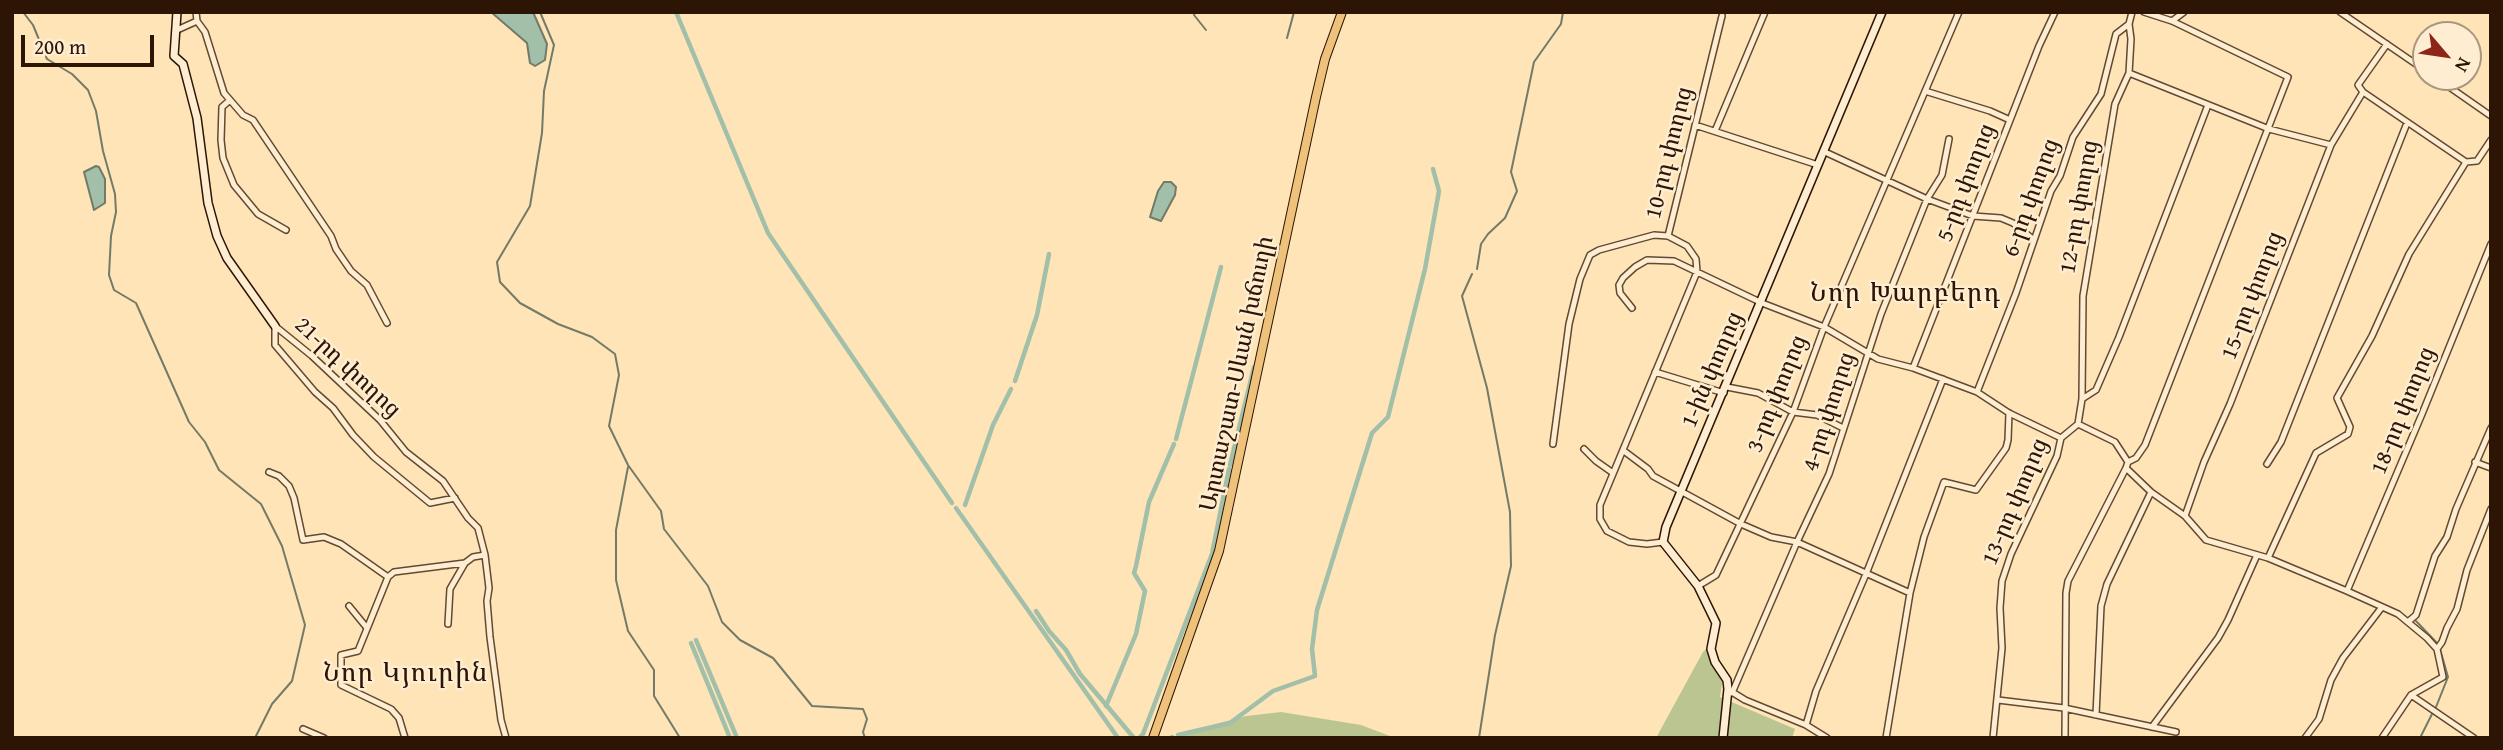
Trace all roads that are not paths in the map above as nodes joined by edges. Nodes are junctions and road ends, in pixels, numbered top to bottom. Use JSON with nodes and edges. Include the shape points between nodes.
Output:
{"nodes":[{"id":1,"x":177,"y":12,"type":"edge"},
{"id":2,"x":196,"y":12,"type":"edge"},
{"id":3,"x":1342,"y":12,"type":"edge"},
{"id":4,"x":1765,"y":12,"type":"edge"},
{"id":5,"x":1882,"y":12,"type":"edge"},
{"id":6,"x":1959,"y":12,"type":"edge"},
{"id":7,"x":2055,"y":12,"type":"edge"},
{"id":8,"x":2132,"y":12,"type":"edge"},
{"id":9,"x":2144,"y":12,"type":"edge"},
{"id":10,"x":2184,"y":12,"type":"edge"},
{"id":11,"x":2340,"y":12,"type":"edge"},
{"id":12,"x":1722,"y":16,"type":"dead end"},
{"id":13,"x":197,"y":21,"type":"junction"},
{"id":14,"x":2172,"y":21,"type":"junction"},
{"id":15,"x":2129,"y":24,"type":"junction"},
{"id":16,"x":177,"y":30,"type":"junction"},
{"id":17,"x":2387,"y":44,"type":"junction"},
{"id":18,"x":2412,"y":61,"type":"edge"},
{"id":19,"x":2129,"y":73,"type":"junction"},
{"id":20,"x":1925,"y":91,"type":"junction"},
{"id":21,"x":2455,"y":91,"type":"edge"},
{"id":22,"x":2363,"y":92,"type":"junction"},
{"id":23,"x":230,"y":100,"type":"junction"},
{"id":24,"x":2208,"y":105,"type":"junction"},
{"id":25,"x":2491,"y":116,"type":"edge"},
{"id":26,"x":2010,"y":120,"type":"junction"},
{"id":27,"x":2407,"y":123,"type":"junction"},
{"id":28,"x":1695,"y":125,"type":"junction"},
{"id":29,"x":2269,"y":129,"type":"junction"},
{"id":30,"x":1714,"y":131,"type":"junction"},
{"id":31,"x":1949,"y":139,"type":"dead end"},
{"id":32,"x":2491,"y":140,"type":"edge"},
{"id":33,"x":2331,"y":145,"type":"junction"},
{"id":34,"x":1825,"y":152,"type":"junction"},
{"id":35,"x":2466,"y":162,"type":"junction"},
{"id":36,"x":1818,"y":165,"type":"junction"},
{"id":37,"x":1886,"y":180,"type":"junction"},
{"id":38,"x":1927,"y":199,"type":"junction"},
{"id":39,"x":1973,"y":216,"type":"junction"},
{"id":40,"x":286,"y":230,"type":"dead end"},
{"id":41,"x":1668,"y":236,"type":"junction"},
{"id":42,"x":2034,"y":240,"type":"junction"},
{"id":43,"x":2491,"y":244,"type":"edge"},
{"id":44,"x":1697,"y":272,"type":"junction"},
{"id":45,"x":1762,"y":303,"type":"junction"},
{"id":46,"x":1632,"y":308,"type":"dead end"},
{"id":47,"x":387,"y":323,"type":"dead end"},
{"id":48,"x":275,"y":326,"type":"junction"},
{"id":49,"x":1824,"y":327,"type":"junction"},
{"id":50,"x":1868,"y":353,"type":"junction"},
{"id":51,"x":1913,"y":368,"type":"junction"},
{"id":52,"x":1655,"y":372,"type":"junction"},
{"id":53,"x":1943,"y":379,"type":"junction"},
{"id":54,"x":1725,"y":390,"type":"junction"},
{"id":55,"x":1976,"y":392,"type":"junction"},
{"id":56,"x":2081,"y":399,"type":"junction"},
{"id":57,"x":1793,"y":412,"type":"junction"},
{"id":58,"x":2010,"y":413,"type":"junction"},
{"id":59,"x":2078,"y":425,"type":"junction"},
{"id":60,"x":1843,"y":428,"type":"junction"},
{"id":61,"x":2491,"y":428,"type":"edge"},
{"id":62,"x":2061,"y":438,"type":"junction"},
{"id":63,"x":1553,"y":444,"type":"dead end"},
{"id":64,"x":1584,"y":450,"type":"dead end"},
{"id":65,"x":1624,"y":451,"type":"junction"},
{"id":66,"x":2475,"y":462,"type":"junction"},
{"id":67,"x":2267,"y":464,"type":"dead end"},
{"id":68,"x":2127,"y":465,"type":"junction"},
{"id":69,"x":2491,"y":468,"type":"edge"},
{"id":70,"x":269,"y":472,"type":"dead end"},
{"id":71,"x":1614,"y":473,"type":"junction"},
{"id":72,"x":1683,"y":491,"type":"junction"},
{"id":73,"x":2151,"y":492,"type":"junction"},
{"id":74,"x":456,"y":498,"type":"junction"},
{"id":75,"x":2491,"y":509,"type":"edge"},
{"id":76,"x":2185,"y":516,"type":"junction"},
{"id":77,"x":1741,"y":524,"type":"junction"},
{"id":78,"x":1663,"y":542,"type":"junction"},
{"id":79,"x":1797,"y":542,"type":"junction"},
{"id":80,"x":485,"y":555,"type":"junction"},
{"id":81,"x":2257,"y":555,"type":"junction"},
{"id":82,"x":2268,"y":558,"type":"junction"},
{"id":83,"x":465,"y":564,"type":"junction"},
{"id":84,"x":1866,"y":574,"type":"junction"},
{"id":85,"x":388,"y":577,"type":"junction"},
{"id":86,"x":1698,"y":586,"type":"junction"},
{"id":87,"x":2347,"y":591,"type":"junction"},
{"id":88,"x":1910,"y":593,"type":"junction"},
{"id":89,"x":349,"y":606,"type":"dead end"},
{"id":90,"x":2382,"y":607,"type":"junction"},
{"id":91,"x":2409,"y":621,"type":"junction"},
{"id":92,"x":448,"y":624,"type":"dead end"},
{"id":93,"x":367,"y":628,"type":"junction"},
{"id":94,"x":2437,"y":649,"type":"junction"},
{"id":95,"x":1730,"y":691,"type":"junction"},
{"id":96,"x":2410,"y":695,"type":"junction"},
{"id":97,"x":1998,"y":700,"type":"junction"},
{"id":98,"x":2064,"y":708,"type":"junction"},
{"id":99,"x":2096,"y":715,"type":"junction"},
{"id":100,"x":1805,"y":725,"type":"junction"},
{"id":101,"x":2152,"y":727,"type":"junction"},
{"id":102,"x":303,"y":729,"type":"dead end"},
{"id":103,"x":2176,"y":732,"type":"dead end"},
{"id":104,"x":324,"y":738,"type":"edge"},
{"id":105,"x":405,"y":738,"type":"edge"},
{"id":106,"x":506,"y":738,"type":"edge"},
{"id":107,"x":1153,"y":738,"type":"edge"},
{"id":108,"x":1723,"y":738,"type":"edge"},
{"id":109,"x":1825,"y":738,"type":"edge"},
{"id":110,"x":1886,"y":738,"type":"edge"},
{"id":111,"x":1993,"y":738,"type":"edge"},
{"id":112,"x":2065,"y":738,"type":"edge"},
{"id":113,"x":2305,"y":738,"type":"edge"},
{"id":114,"x":2382,"y":738,"type":"edge"},
{"id":115,"x":2474,"y":738,"type":"edge"}],
"edges":[{"from":1,"to":16,"type":"main road","name":"21-րդ փողոց"},
{"from":2,"to":13,"type":"street"},
{"from":3,"to":107,"type":"main road","name":"Արտաշատ-Սևան խճուղի","via":[[1316,97],[1219,551]]},
{"from":4,"to":30,"type":"street","name":"10-րդ փողոց"},
{"from":5,"to":34,"type":"main road","name":"1-ին փողոց"},
{"from":6,"to":20,"type":"street","name":"3-րդ փողոց"},
{"from":7,"to":26,"type":"street","name":"5-րդ փողոց"},
{"from":8,"to":15,"type":"street"},
{"from":9,"to":14,"type":"street"},
{"from":10,"to":14,"type":"street"},
{"from":11,"to":17,"type":"street"},
{"from":12,"to":28,"type":"street","name":"10-րդ փողոց"},
{"from":13,"to":16,"type":"street"},
{"from":13,"to":23,"type":"street"},
{"from":14,"to":29,"type":"street","via":[[2288,77]]},
{"from":15,"to":19,"type":"street","name":"12-րդ փողոց"},
{"from":15,"to":42,"type":"street","name":"6-րդ փողոց","via":[[2116,34],[2101,94],[2073,137]]},
{"from":16,"to":48,"type":"main road","name":"21-րդ փողոց","via":[[174,56],[183,64],[197,118],[217,236],[227,258]]},
{"from":17,"to":18,"type":"street"},
{"from":17,"to":22,"type":"street","name":"15-րդ փողոց","via":[[2358,85]]},
{"from":19,"to":24,"type":"street"},
{"from":19,"to":56,"type":"street","name":"12-րդ փողոց","via":[[2115,104],[2083,296]]},
{"from":20,"to":26,"type":"street"},
{"from":20,"to":37,"type":"street","name":"3-րդ փողոց"},
{"from":21,"to":25,"type":"street"},
{"from":22,"to":27,"type":"street"},
{"from":22,"to":33,"type":"street","name":"15-րդ փողոց"},
{"from":23,"to":40,"type":"street","via":[[222,107],[221,140],[234,185],[258,214]]},
{"from":23,"to":47,"type":"street","via":[[253,120],[343,260],[367,285]]},
{"from":24,"to":29,"type":"street"},
{"from":24,"to":56,"type":"street","via":[[2119,337],[2096,390]]},
{"from":26,"to":39,"type":"street","name":"5-րդ փողոց"},
{"from":27,"to":35,"type":"street"},
{"from":27,"to":67,"type":"street","via":[[2281,442]]},
{"from":28,"to":30,"type":"street"},
{"from":28,"to":41,"type":"street","name":"10-րդ փողոց"},
{"from":29,"to":33,"type":"street"},
{"from":29,"to":68,"type":"street","via":[[2145,445]]},
{"from":30,"to":36,"type":"street"},
{"from":31,"to":38,"type":"street","name":"4-րդ փողոց","via":[[1942,175]]},
{"from":32,"to":35,"type":"street","via":[[2477,161]]},
{"from":33,"to":76,"type":"street","name":"15-րդ փողոց"},
{"from":34,"to":36,"type":"main road","name":"1-ին փողոց"},
{"from":34,"to":37,"type":"street"},
{"from":35,"to":82,"type":"street","via":[[2409,254],[2372,336],[2337,398],[2350,426],[2348,434],[2316,453]]},
{"from":36,"to":45,"type":"main road","name":"1-ին փողոց"},
{"from":37,"to":38,"type":"street"},
{"from":37,"to":49,"type":"street","name":"3-րդ փողոց"},
{"from":38,"to":39,"type":"street"},
{"from":38,"to":50,"type":"street","name":"4-րդ փողոց"},
{"from":39,"to":42,"type":"street","via":[[2001,218]]},
{"from":39,"to":51,"type":"street","name":"5-րդ փողոց"},
{"from":41,"to":44,"type":"street","via":[[1693,252]]},
{"from":41,"to":63,"type":"street","name":"10-րդ փողոց","via":[[1654,235],[1599,250],[1584,265],[1569,324]]},
{"from":42,"to":55,"type":"street","name":"6-րդ փողոց"},
{"from":43,"to":87,"type":"street","name":"18-րդ փողոց"},
{"from":44,"to":45,"type":"street"},
{"from":44,"to":46,"type":"street","via":[[1674,261],[1647,260],[1619,285]]},
{"from":44,"to":52,"type":"street"},
{"from":45,"to":49,"type":"street"},
{"from":45,"to":54,"type":"main road","name":"1-ին փողոց"},
{"from":48,"to":74,"type":"street","name":"21-րդ փողոց","via":[[380,420],[406,452],[443,481]]},
{"from":48,"to":74,"type":"street","via":[[275,345],[374,457],[430,503]]},
{"from":49,"to":50,"type":"street"},
{"from":49,"to":57,"type":"street","name":"3-րդ փողոց"},
{"from":50,"to":51,"type":"street"},
{"from":50,"to":60,"type":"street","name":"4-րդ փողոց"},
{"from":51,"to":53,"type":"street"},
{"from":52,"to":54,"type":"street"},
{"from":52,"to":65,"type":"street"},
{"from":53,"to":55,"type":"street"},
{"from":53,"to":84,"type":"street"},
{"from":54,"to":57,"type":"street","via":[[1758,393]]},
{"from":54,"to":72,"type":"main road","name":"1-ին փողոց"},
{"from":55,"to":58,"type":"street"},
{"from":56,"to":59,"type":"street","name":"13-րդ փողոց"},
{"from":57,"to":60,"type":"street","via":[[1817,415]]},
{"from":57,"to":77,"type":"street","name":"3-րդ փողոց"},
{"from":58,"to":62,"type":"street"},
{"from":58,"to":88,"type":"street","via":[[2006,448],[1976,491],[1944,482]]},
{"from":59,"to":62,"type":"street","name":"13-րդ փողոց"},
{"from":59,"to":68,"type":"street","via":[[2115,442]]},
{"from":60,"to":79,"type":"street","name":"4-րդ փողոց","via":[[1829,474]]},
{"from":61,"to":66,"type":"street"},
{"from":62,"to":97,"type":"street","name":"13-րդ փողոց","via":[[2002,581]]},
{"from":64,"to":71,"type":"street"},
{"from":65,"to":71,"type":"street"},
{"from":65,"to":72,"type":"street","via":[[1653,476]]},
{"from":66,"to":69,"type":"street"},
{"from":66,"to":91,"type":"street","via":[[2435,556],[2416,615]]},
{"from":68,"to":73,"type":"street"},
{"from":68,"to":98,"type":"street","via":[[2068,581]]},
{"from":70,"to":85,"type":"street","via":[[289,486],[303,540],[324,537],[341,544]]},
{"from":71,"to":78,"type":"street","via":[[1600,505],[1600,519],[1607,531],[1629,542]]},
{"from":72,"to":77,"type":"street"},
{"from":72,"to":78,"type":"main road","name":"1-ին փողոց"},
{"from":73,"to":76,"type":"street"},
{"from":73,"to":99,"type":"street","via":[[2101,606]]},
{"from":74,"to":80,"type":"street","name":"21-րդ փողոց","via":[[478,528]]},
{"from":75,"to":94,"type":"street","via":[[2457,609]]},
{"from":76,"to":81,"type":"street","via":[[2206,540]]},
{"from":77,"to":79,"type":"street"},
{"from":77,"to":86,"type":"street","name":"3-րդ փողոց","via":[[1716,575]]},
{"from":78,"to":86,"type":"main road"},
{"from":79,"to":84,"type":"street"},
{"from":79,"to":95,"type":"street","name":"4-րդ փողոց"},
{"from":80,"to":83,"type":"street"},
{"from":80,"to":106,"type":"street","name":"21-րդ փողոց","via":[[490,637]]},
{"from":81,"to":82,"type":"street"},
{"from":81,"to":101,"type":"street","via":[[2218,638]]},
{"from":82,"to":87,"type":"street"},
{"from":83,"to":85,"type":"street","via":[[402,570]]},
{"from":83,"to":92,"type":"street","via":[[450,589]]},
{"from":84,"to":88,"type":"street"},
{"from":84,"to":100,"type":"street"},
{"from":85,"to":93,"type":"street"},
{"from":86,"to":95,"type":"main road","via":[[1716,623],[1711,649]]},
{"from":87,"to":90,"type":"street"},
{"from":88,"to":110,"type":"street"},
{"from":89,"to":93,"type":"street"},
{"from":90,"to":91,"type":"street"},
{"from":90,"to":113,"type":"street","via":[[2343,658],[2319,719]]},
{"from":91,"to":94,"type":"street"},
{"from":93,"to":105,"type":"street","via":[[358,651],[341,655],[341,685],[391,709]]},
{"from":94,"to":96,"type":"street","via":[[2443,677]]},
{"from":95,"to":100,"type":"street"},
{"from":95,"to":108,"type":"main road"},
{"from":96,"to":114,"type":"street"},
{"from":96,"to":115,"type":"street"},
{"from":97,"to":98,"type":"street"},
{"from":97,"to":111,"type":"street","name":"13-րդ փողոց"},
{"from":98,"to":99,"type":"street"},
{"from":98,"to":112,"type":"street"},
{"from":99,"to":101,"type":"street"},
{"from":100,"to":109,"type":"street"},
{"from":101,"to":103,"type":"street"},
{"from":102,"to":104,"type":"street"}]}
